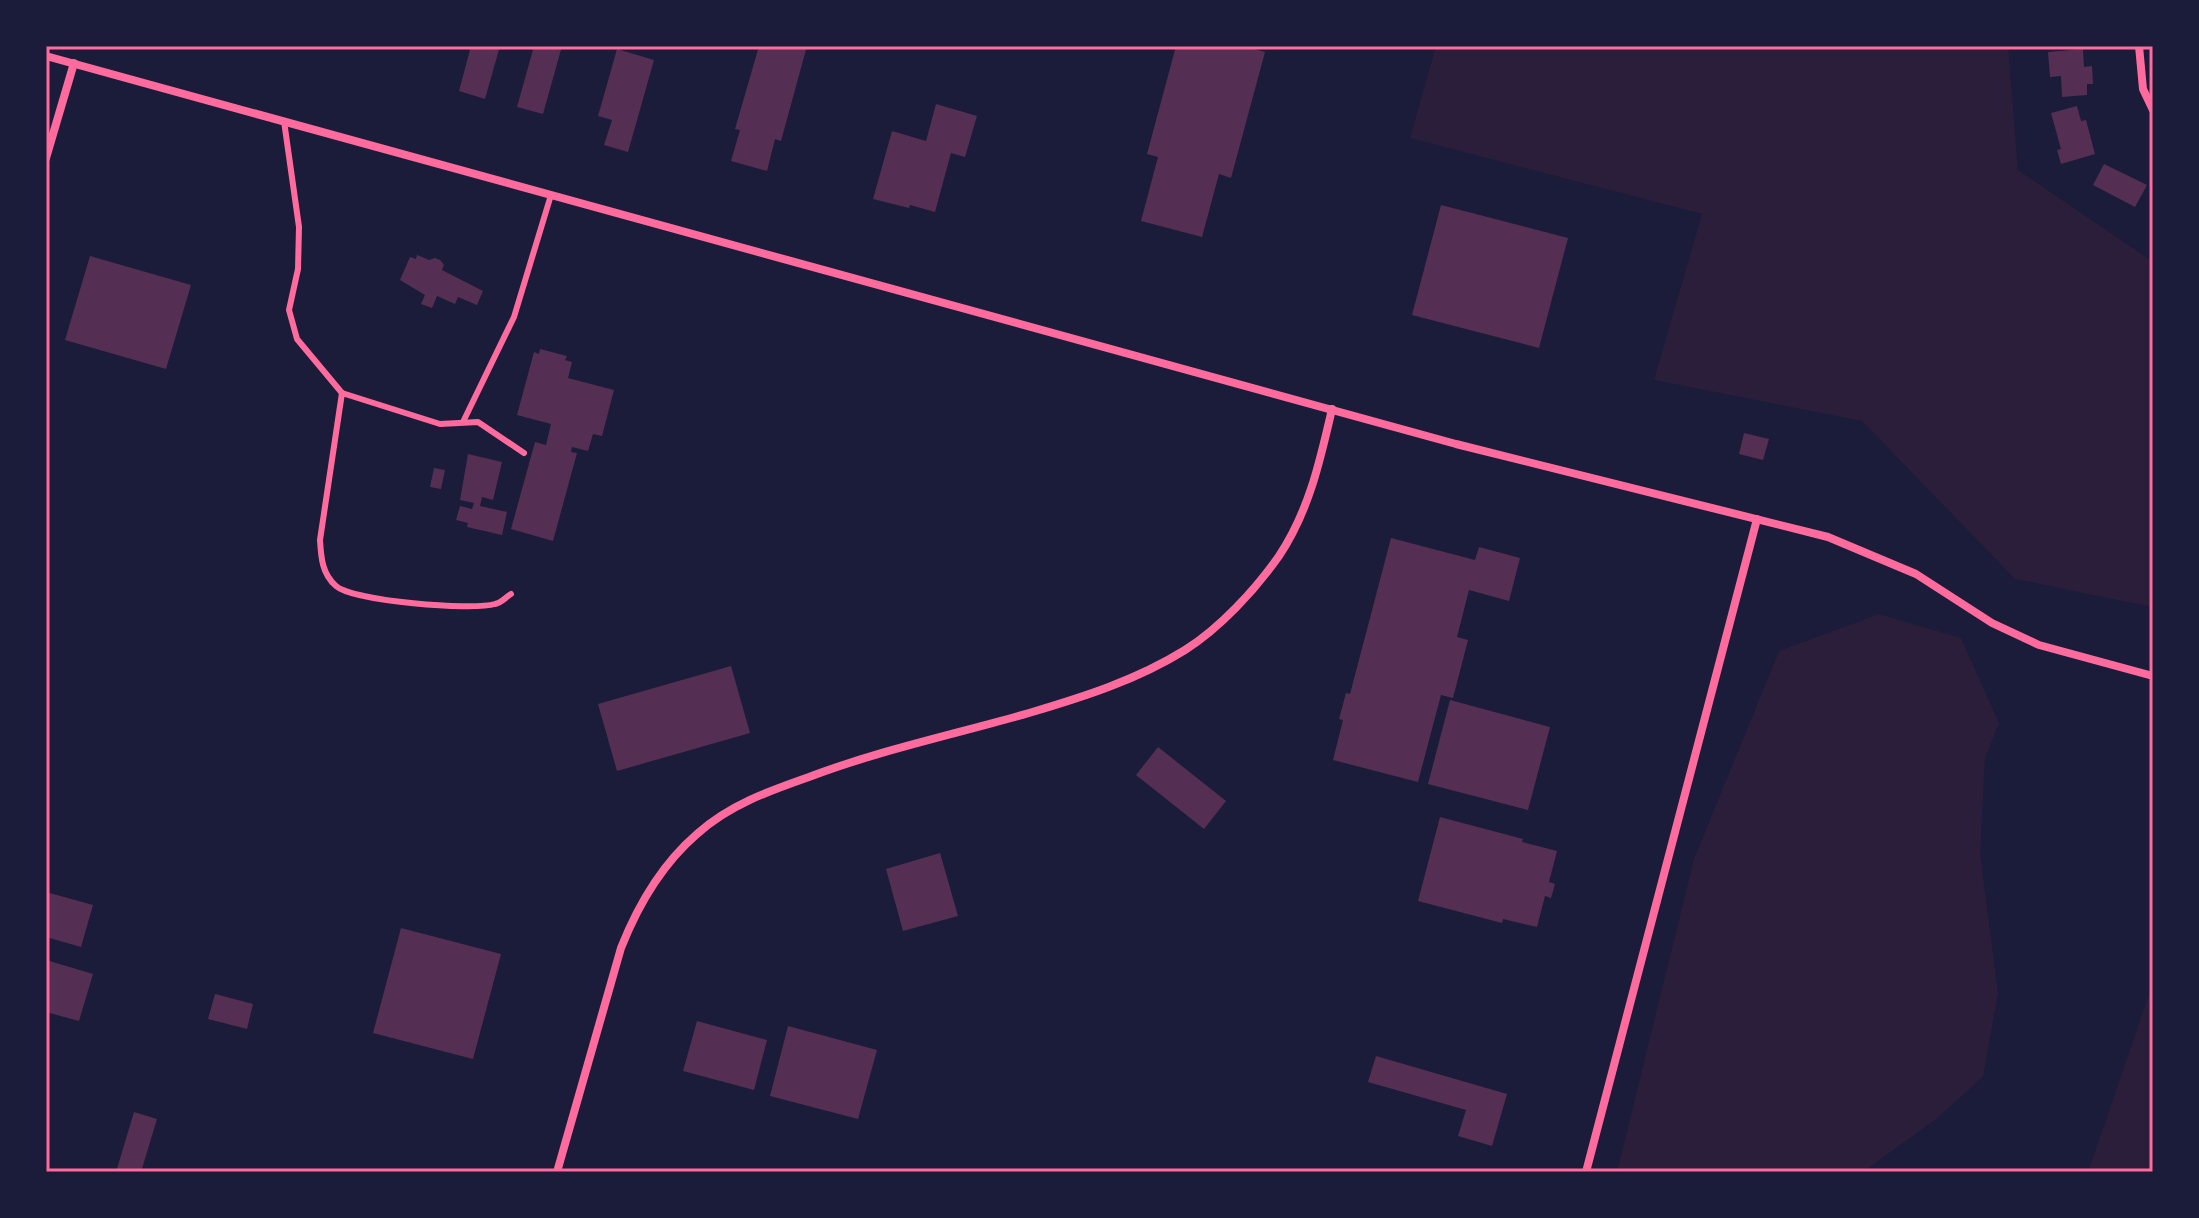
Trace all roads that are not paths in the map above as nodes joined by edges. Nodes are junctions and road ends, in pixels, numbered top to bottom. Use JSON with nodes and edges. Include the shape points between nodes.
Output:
{"nodes":[{"id":1,"x":2139,"y":46,"type":"edge"},
{"id":2,"x":46,"y":56,"type":"edge"},
{"id":3,"x":74,"y":63,"type":"junction"},
{"id":4,"x":2153,"y":110,"type":"edge"},
{"id":5,"x":284,"y":121,"type":"junction"},
{"id":6,"x":46,"y":158,"type":"edge"},
{"id":7,"x":551,"y":195,"type":"junction"},
{"id":8,"x":342,"y":393,"type":"junction"},
{"id":9,"x":1332,"y":409,"type":"junction"},
{"id":10,"x":463,"y":422,"type":"junction"},
{"id":11,"x":524,"y":453,"type":"dead end"},
{"id":12,"x":1757,"y":519,"type":"junction"},
{"id":13,"x":511,"y":594,"type":"dead end"},
{"id":14,"x":2153,"y":676,"type":"edge"},
{"id":15,"x":557,"y":1172,"type":"edge"},
{"id":16,"x":1586,"y":1172,"type":"edge"}],
"edges":[{"from":1,"to":4,"type":"street","via":[[2143,89]]},
{"from":2,"to":3,"type":"street"},
{"from":3,"to":5,"type":"street"},
{"from":3,"to":6,"type":"street"},
{"from":5,"to":7,"type":"street"},
{"from":5,"to":8,"type":"lane","via":[[299,227],[298,269],[289,310],[297,339]]},
{"from":7,"to":9,"type":"street"},
{"from":7,"to":10,"type":"lane","via":[[514,317]]},
{"from":8,"to":10,"type":"lane","via":[[440,424]]},
{"from":8,"to":13,"type":"lane","via":[[320,540],[321,559],[337,587],[393,601],[470,606],[497,604]]},
{"from":9,"to":12,"type":"street"},
{"from":9,"to":15,"type":"street","via":[[1316,479],[1279,555],[1229,613],[1186,649],[1094,694],[849,762],[760,795],[697,834],[671,860],[633,918]]},
{"from":10,"to":11,"type":"lane","via":[[478,422]]},
{"from":12,"to":14,"type":"street","via":[[1874,554],[2039,645]]},
{"from":12,"to":16,"type":"street"}]}
